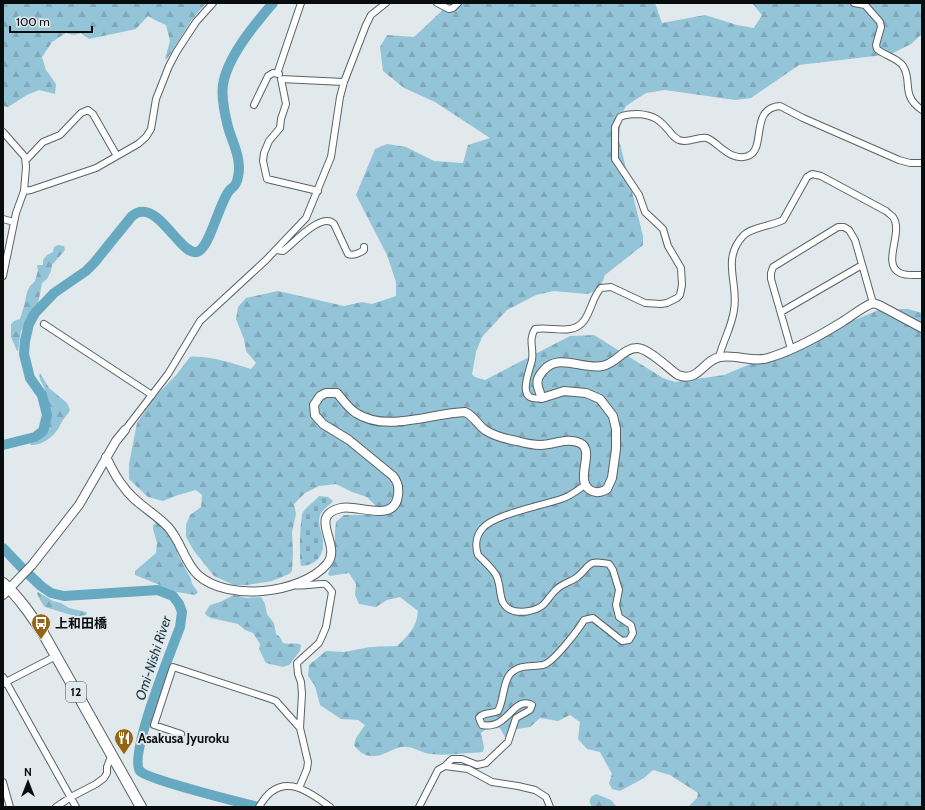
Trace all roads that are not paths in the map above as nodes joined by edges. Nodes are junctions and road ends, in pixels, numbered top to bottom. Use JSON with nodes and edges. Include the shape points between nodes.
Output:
{"nodes":[{"id":1,"x":214,"y":3,"type":"edge"},
{"id":2,"x":301,"y":3,"type":"edge"},
{"id":3,"x":386,"y":3,"type":"edge"},
{"id":4,"x":437,"y":3,"type":"edge"},
{"id":5,"x":458,"y":3,"type":"edge"},
{"id":6,"x":854,"y":3,"type":"edge"},
{"id":7,"x":277,"y":74,"type":"junction"},
{"id":8,"x":281,"y":80,"type":"junction"},
{"id":9,"x":344,"y":82,"type":"junction"},
{"id":10,"x":254,"y":104,"type":"dead end"},
{"id":11,"x":922,"y":110,"type":"edge"},
{"id":12,"x":3,"y":132,"type":"edge"},
{"id":13,"x":117,"y":156,"type":"junction"},
{"id":14,"x":26,"y":160,"type":"junction"},
{"id":15,"x":922,"y":163,"type":"edge"},
{"id":16,"x":24,"y":191,"type":"junction"},
{"id":17,"x":318,"y":191,"type":"junction"},
{"id":18,"x":3,"y":219,"type":"edge"},
{"id":19,"x":14,"y":222,"type":"junction"},
{"id":20,"x":364,"y":247,"type":"dead end"},
{"id":21,"x":276,"y":250,"type":"junction"},
{"id":22,"x":5,"y":259,"type":"edge"},
{"id":23,"x":862,"y":265,"type":"junction"},
{"id":24,"x":922,"y":275,"type":"edge"},
{"id":25,"x":3,"y":276,"type":"edge"},
{"id":26,"x":873,"y":303,"type":"junction"},
{"id":27,"x":781,"y":312,"type":"junction"},
{"id":28,"x":44,"y":324,"type":"dead end"},
{"id":29,"x":922,"y":328,"type":"edge"},
{"id":30,"x":791,"y":349,"type":"junction"},
{"id":31,"x":719,"y":357,"type":"junction"},
{"id":32,"x":152,"y":395,"type":"junction"},
{"id":33,"x":542,"y":398,"type":"junction"},
{"id":34,"x":125,"y":430,"type":"joint"},
{"id":35,"x":106,"y":457,"type":"junction"},
{"id":36,"x":585,"y":485,"type":"junction"},
{"id":37,"x":294,"y":586,"type":"junction"},
{"id":38,"x":5,"y":589,"type":"edge"},
{"id":39,"x":56,"y":656,"type":"junction"},
{"id":40,"x":4,"y":681,"type":"edge"},
{"id":41,"x":300,"y":728,"type":"junction"},
{"id":42,"x":181,"y":734,"type":"dead end"},
{"id":43,"x":112,"y":754,"type":"junction"},
{"id":44,"x":445,"y":766,"type":"junction"},
{"id":45,"x":3,"y":782,"type":"edge"},
{"id":46,"x":299,"y":788,"type":"junction"},
{"id":47,"x":71,"y":797,"type":"junction"},
{"id":48,"x":10,"y":807,"type":"edge"},
{"id":49,"x":56,"y":807,"type":"edge"},
{"id":50,"x":76,"y":807,"type":"edge"},
{"id":51,"x":141,"y":807,"type":"edge"},
{"id":52,"x":259,"y":807,"type":"edge"},
{"id":53,"x":330,"y":807,"type":"edge"},
{"id":54,"x":419,"y":807,"type":"edge"},
{"id":55,"x":550,"y":807,"type":"edge"}],
"edges":[{"from":1,"to":13,"type":"street","via":[[196,22],[169,66],[156,99],[151,129],[146,137]]},
{"from":2,"to":7,"type":"street"},
{"from":3,"to":9,"type":"street","via":[[369,20]]},
{"from":4,"to":5,"type":"street","via":[[449,9]]},
{"from":6,"to":11,"type":"street","via":[[865,5],[880,22],[877,49],[901,63],[912,101]]},
{"from":7,"to":8,"type":"street"},
{"from":7,"to":10,"type":"street","via":[[268,76]]},
{"from":8,"to":9,"type":"street"},
{"from":8,"to":17,"type":"street","via":[[286,100],[280,128],[269,141],[264,153],[267,179]]},
{"from":9,"to":17,"type":"street","via":[[331,157]]},
{"from":12,"to":14,"type":"street"},
{"from":13,"to":14,"type":"street","via":[[93,114],[88,110],[81,113],[60,135],[44,142]]},
{"from":13,"to":16,"type":"street","via":[[81,174]]},
{"from":14,"to":16,"type":"street"},
{"from":15,"to":33,"type":"street","via":[[899,160],[780,106],[770,108],[764,114],[758,131],[757,146],[743,157],[731,154],[707,138],[680,140],[653,116],[630,114],[620,117],[615,127],[615,159],[639,195],[645,212],[663,230],[668,246],[680,263],[680,294],[667,303],[649,304],[611,287],[601,288],[586,318],[576,328],[535,329],[530,339],[532,353],[526,389],[532,397]]},
{"from":16,"to":19,"type":"street"},
{"from":17,"to":21,"type":"street","via":[[306,218]]},
{"from":18,"to":19,"type":"street"},
{"from":19,"to":22,"type":"street"},
{"from":20,"to":21,"type":"street","via":[[361,252],[348,254],[334,224],[328,220],[310,227],[283,251]]},
{"from":21,"to":32,"type":"street","via":[[200,321],[173,367]]},
{"from":22,"to":25,"type":"street"},
{"from":23,"to":26,"type":"street"},
{"from":23,"to":27,"type":"street"},
{"from":23,"to":27,"type":"street","via":[[853,235],[844,227],[838,227],[773,267],[771,279]]},
{"from":24,"to":31,"type":"street","via":[[901,274],[895,269],[892,254],[896,224],[893,217],[821,176],[807,176],[783,220],[747,232],[732,253],[735,308]]},
{"from":26,"to":29,"type":"street"},
{"from":26,"to":30,"type":"street","via":[[808,342]]},
{"from":27,"to":30,"type":"street"},
{"from":28,"to":32,"type":"street"},
{"from":30,"to":31,"type":"street","via":[[766,359]]},
{"from":31,"to":33,"type":"street","via":[[698,373],[687,377],[678,375],[638,348],[626,351],[608,365],[601,367],[552,363],[538,377],[537,385]]},
{"from":32,"to":34,"type":"street"},
{"from":33,"to":36,"type":"street","via":[[564,391],[586,393],[600,399],[613,416],[616,449],[610,484],[607,489],[597,492]]},
{"from":34,"to":35,"type":"street"},
{"from":35,"to":37,"type":"street","via":[[123,487],[168,527],[192,568],[208,582],[229,590],[246,591],[278,590]]},
{"from":35,"to":38,"type":"street","via":[[79,505],[32,565]]},
{"from":36,"to":37,"type":"street","via":[[586,450],[581,443],[568,441],[541,445],[503,438],[484,429],[473,417],[464,412],[397,422],[379,421],[358,415],[337,393],[326,393],[316,400],[315,416],[323,424],[350,440],[393,476],[398,483],[398,497],[394,506],[386,511],[342,508],[329,514],[325,520],[332,552],[328,562],[313,576]]},
{"from":36,"to":44,"type":"street","via":[[566,498],[492,520],[478,534],[478,555],[497,577],[500,595],[505,605],[525,612],[543,605],[558,587],[576,578],[590,564],[596,561],[608,564],[613,570],[619,590],[616,605],[619,617],[631,625],[633,633],[629,640],[622,641],[593,618],[584,620],[555,658],[544,665],[529,665],[510,674],[498,711],[480,716],[482,724],[496,724],[524,703],[532,705],[530,710],[516,718],[504,747],[482,765],[457,758]]},
{"from":37,"to":41,"type":"street","via":[[325,584],[332,592],[319,643],[297,663],[302,694]]},
{"from":38,"to":39,"type":"main road","number":"12","via":[[26,608]]},
{"from":39,"to":40,"type":"street"},
{"from":39,"to":43,"type":"main road","number":"12"},
{"from":40,"to":47,"type":"street"},
{"from":41,"to":42,"type":"street","via":[[271,699],[173,667],[154,725]]},
{"from":41,"to":46,"type":"street","via":[[308,762]]},
{"from":43,"to":47,"type":"street","via":[[104,778]]},
{"from":43,"to":51,"type":"main road","number":"12"},
{"from":44,"to":54,"type":"street","via":[[438,770]]},
{"from":44,"to":55,"type":"street","via":[[468,769],[492,782],[535,790],[546,797]]},
{"from":45,"to":48,"type":"street"},
{"from":46,"to":52,"type":"street","via":[[288,785],[271,791]]},
{"from":46,"to":53,"type":"street"},
{"from":47,"to":49,"type":"street"},
{"from":47,"to":50,"type":"street"}]}
